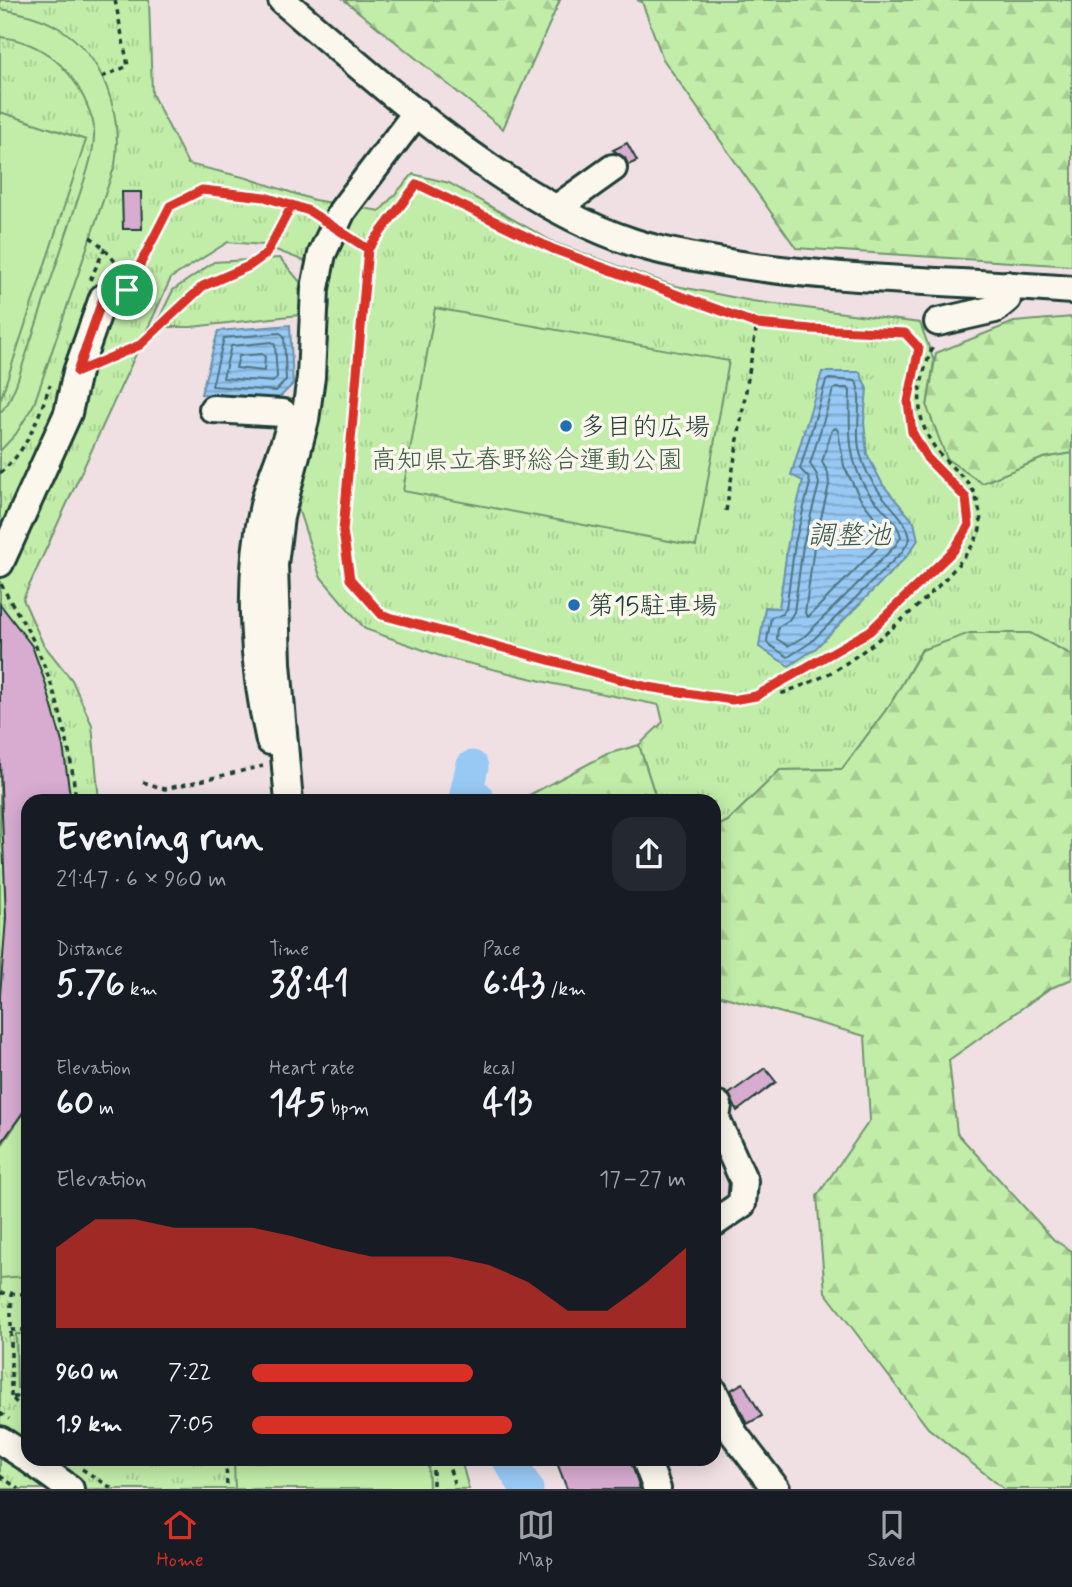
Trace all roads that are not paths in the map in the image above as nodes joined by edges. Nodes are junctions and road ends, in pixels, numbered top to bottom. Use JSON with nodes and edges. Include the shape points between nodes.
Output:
{"nodes":[{"id":1,"x":282,"y":0,"type":"edge"},
{"id":2,"x":417,"y":112,"type":"junction"},
{"id":3,"x":612,"y":169,"type":"dead end"},
{"id":4,"x":556,"y":208,"type":"junction"},
{"id":5,"x":1007,"y":285,"type":"junction"},
{"id":6,"x":1072,"y":290,"type":"edge"},
{"id":7,"x":115,"y":294,"type":"road end"},
{"id":8,"x":938,"y":322,"type":"road end"},
{"id":9,"x":213,"y":409,"type":"dead end"},
{"id":10,"x":0,"y":563,"type":"edge"},
{"id":11,"x":277,"y":794,"type":"edge"},
{"id":12,"x":288,"y":794,"type":"edge"},
{"id":13,"x":721,"y":1132,"type":"edge"},
{"id":14,"x":721,"y":1218,"type":"edge"},
{"id":15,"x":721,"y":1407,"type":"edge"},
{"id":16,"x":0,"y":1440,"type":"edge"},
{"id":17,"x":21,"y":1454,"type":"edge"},
{"id":18,"x":46,"y":1466,"type":"edge"},
{"id":19,"x":648,"y":1466,"type":"edge"},
{"id":20,"x":73,"y":1477,"type":"edge"},
{"id":21,"x":657,"y":1489,"type":"edge"},
{"id":22,"x":776,"y":1489,"type":"edge"}],
"edges":[{"from":1,"to":2,"type":"street"},
{"from":2,"to":4,"type":"street","via":[[496,172]]},
{"from":2,"to":12,"type":"street","via":[[342,211],[323,254],[315,288],[305,420],[280,517],[274,564]]},
{"from":3,"to":4,"type":"street"},
{"from":4,"to":5,"type":"street","via":[[632,242],[697,258],[792,272]]},
{"from":5,"to":6,"type":"street"},
{"from":5,"to":8,"type":"street","via":[[1007,299],[995,309]]},
{"from":7,"to":10,"type":"street","via":[[77,372],[68,412]]},
{"from":9,"to":11,"type":"street","via":[[283,413],[290,423],[264,503],[256,550],[255,657]]},
{"from":13,"to":14,"type":"street","via":[[744,1181],[742,1204]]},
{"from":15,"to":22,"type":"street","via":[[734,1434]]},
{"from":16,"to":17,"type":"street"},
{"from":18,"to":20,"type":"street"},
{"from":19,"to":21,"type":"street"}]}
